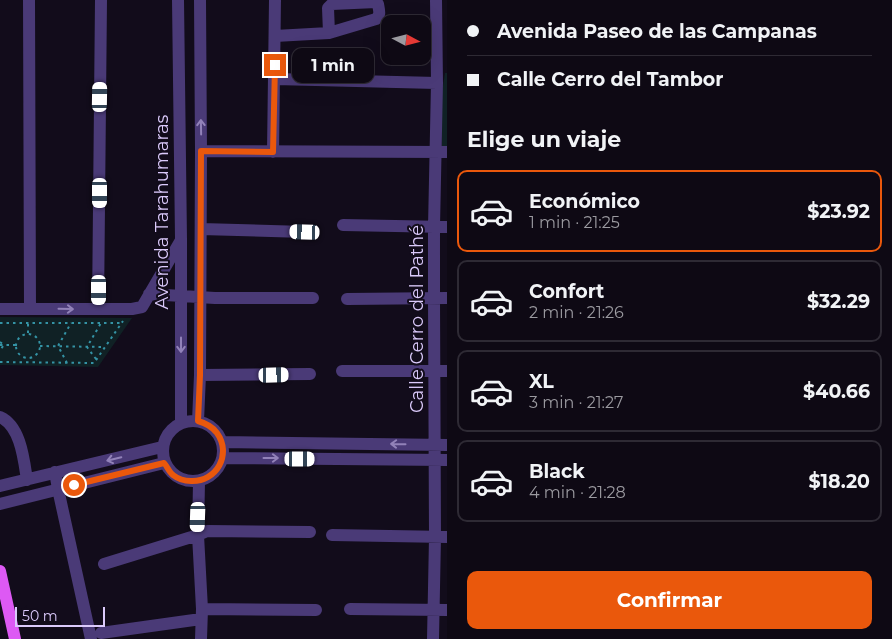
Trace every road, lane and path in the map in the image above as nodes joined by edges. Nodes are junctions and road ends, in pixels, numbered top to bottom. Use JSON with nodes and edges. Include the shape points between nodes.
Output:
{"nodes":[{"id":1,"x":30,"y":0,"type":"edge"},
{"id":2,"x":101,"y":0,"type":"edge"},
{"id":3,"x":178,"y":0,"type":"edge"},
{"id":4,"x":200,"y":0,"type":"edge"},
{"id":5,"x":275,"y":0,"type":"edge"},
{"id":6,"x":440,"y":8,"type":"edge"},
{"id":7,"x":329,"y":33,"type":"dead end"},
{"id":8,"x":275,"y":36,"type":"junction"},
{"id":9,"x":442,"y":68,"type":"edge"},
{"id":10,"x":275,"y":79,"type":"junction"},
{"id":11,"x":437,"y":83,"type":"junction"},
{"id":12,"x":201,"y":151,"type":"junction"},
{"id":13,"x":273,"y":152,"type":"junction"},
{"id":14,"x":442,"y":152,"type":"edge"},
{"id":15,"x":343,"y":225,"type":"dead end"},
{"id":16,"x":441,"y":227,"type":"edge"},
{"id":17,"x":201,"y":229,"type":"junction"},
{"id":18,"x":305,"y":232,"type":"dead end"},
{"id":19,"x":181,"y":239,"type":"junction"},
{"id":20,"x":149,"y":294,"type":"junction"},
{"id":21,"x":180,"y":297,"type":"junction"},
{"id":22,"x":199,"y":298,"type":"junction"},
{"id":23,"x":313,"y":298,"type":"dead end"},
{"id":24,"x":440,"y":298,"type":"edge"},
{"id":25,"x":347,"y":299,"type":"dead end"},
{"id":26,"x":30,"y":308,"type":"junction"},
{"id":27,"x":0,"y":309,"type":"edge"},
{"id":28,"x":98,"y":309,"type":"junction"},
{"id":29,"x":132,"y":309,"type":"junction"},
{"id":30,"x":0,"y":323,"type":"edge"},
{"id":31,"x":71,"y":323,"type":"junction"},
{"id":32,"x":101,"y":323,"type":"junction"},
{"id":33,"x":122,"y":323,"type":"junction"},
{"id":34,"x":0,"y":343,"type":"edge"},
{"id":35,"x":4,"y":345,"type":"junction"},
{"id":36,"x":16,"y":345,"type":"junction"},
{"id":37,"x":40,"y":346,"type":"junction"},
{"id":38,"x":58,"y":346,"type":"junction"},
{"id":39,"x":88,"y":347,"type":"junction"},
{"id":40,"x":105,"y":347,"type":"junction"},
{"id":41,"x":0,"y":350,"type":"edge"},
{"id":42,"x":28,"y":358,"type":"junction"},
{"id":43,"x":96,"y":360,"type":"junction"},
{"id":44,"x":0,"y":362,"type":"edge"},
{"id":45,"x":28,"y":363,"type":"junction"},
{"id":46,"x":67,"y":363,"type":"junction"},
{"id":47,"x":342,"y":371,"type":"dead end"},
{"id":48,"x":441,"y":371,"type":"edge"},
{"id":49,"x":310,"y":374,"type":"dead end"},
{"id":50,"x":200,"y":375,"type":"junction"},
{"id":51,"x":0,"y":417,"type":"edge"},
{"id":52,"x":198,"y":421,"type":"junction"},
{"id":53,"x":181,"y":423,"type":"junction"},
{"id":54,"x":222,"y":442,"type":"junction"},
{"id":55,"x":441,"y":445,"type":"edge"},
{"id":56,"x":162,"y":447,"type":"junction"},
{"id":57,"x":223,"y":458,"type":"junction"},
{"id":58,"x":441,"y":460,"type":"edge"},
{"id":59,"x":164,"y":463,"type":"junction"},
{"id":60,"x":55,"y":472,"type":"junction"},
{"id":61,"x":27,"y":480,"type":"junction"},
{"id":62,"x":199,"y":482,"type":"junction"},
{"id":63,"x":0,"y":486,"type":"edge"},
{"id":64,"x":58,"y":489,"type":"junction"},
{"id":65,"x":0,"y":504,"type":"edge"},
{"id":66,"x":310,"y":532,"type":"dead end"},
{"id":67,"x":198,"y":535,"type":"junction"},
{"id":68,"x":332,"y":535,"type":"dead end"},
{"id":69,"x":441,"y":537,"type":"edge"},
{"id":70,"x":104,"y":564,"type":"dead end"},
{"id":71,"x":0,"y":571,"type":"edge"},
{"id":72,"x":350,"y":609,"type":"dead end"},
{"id":73,"x":316,"y":610,"type":"dead end"},
{"id":74,"x":441,"y":610,"type":"edge"},
{"id":75,"x":202,"y":614,"type":"junction"},
{"id":76,"x":12,"y":635,"type":"edge"},
{"id":77,"x":96,"y":636,"type":"edge"},
{"id":78,"x":201,"y":639,"type":"edge"},
{"id":79,"x":433,"y":639,"type":"edge"}],
"edges":[{"from":1,"to":26,"type":"street"},
{"from":2,"to":28,"type":"street"},
{"from":3,"to":19,"type":"street","name":"Avenida Tarahumaras"},
{"from":12,"to":4,"type":"street","one_way":true},
{"from":5,"to":8,"type":"street"},
{"from":6,"to":9,"type":"street","name":"Calle Cerro del Pathé"},
{"from":7,"to":8,"type":"street"},
{"from":8,"to":10,"type":"street"},
{"from":9,"to":11,"type":"street","name":"Calle Cerro del Pathé"},
{"from":10,"to":11,"type":"street"},
{"from":10,"to":13,"type":"street"},
{"from":11,"to":14,"type":"street","name":"Calle Cerro del Pathé"},
{"from":12,"to":13,"type":"street"},
{"from":12,"to":17,"type":"street"},
{"from":13,"to":14,"type":"street"},
{"from":14,"to":16,"type":"street","name":"Calle Cerro del Pathé"},
{"from":15,"to":16,"type":"street"},
{"from":16,"to":24,"type":"street","name":"Calle Cerro del Pathé"},
{"from":17,"to":18,"type":"street"},
{"from":17,"to":22,"type":"street"},
{"from":19,"to":20,"type":"street"},
{"from":19,"to":21,"type":"street","name":"Avenida Tarahumaras"},
{"from":20,"to":21,"type":"street"},
{"from":20,"to":29,"type":"street","via":[[142,307]]},
{"from":21,"to":22,"type":"street"},
{"from":21,"to":53,"type":"street","name":"Avenida Tarahumaras","one_way":true},
{"from":22,"to":23,"type":"street"},
{"from":22,"to":50,"type":"street"},
{"from":24,"to":25,"type":"street"},
{"from":24,"to":48,"type":"street","name":"Calle Cerro del Pathé"},
{"from":26,"to":27,"type":"street"},
{"from":26,"to":28,"type":"street","one_way":true},
{"from":28,"to":29,"type":"street"},
{"from":29,"to":33,"type":"path"},
{"from":30,"to":31,"type":"path"},
{"from":31,"to":32,"type":"path"},
{"from":31,"to":38,"type":"path"},
{"from":32,"to":33,"type":"path"},
{"from":32,"to":39,"type":"path"},
{"from":33,"to":40,"type":"path"},
{"from":34,"to":35,"type":"path"},
{"from":35,"to":36,"type":"path"},
{"from":35,"to":41,"type":"path"},
{"from":36,"to":37,"type":"path","via":[[19,337],[28,333],[37,337]]},
{"from":36,"to":42,"type":"path","via":[[19,354]]},
{"from":37,"to":38,"type":"path"},
{"from":37,"to":42,"type":"path","via":[[36,354]]},
{"from":38,"to":39,"type":"path"},
{"from":38,"to":46,"type":"path"},
{"from":39,"to":40,"type":"path"},
{"from":39,"to":43,"type":"path"},
{"from":40,"to":43,"type":"path"},
{"from":42,"to":45,"type":"path"},
{"from":43,"to":46,"type":"path","via":[[94,363]]},
{"from":44,"to":45,"type":"path"},
{"from":45,"to":46,"type":"path"},
{"from":47,"to":48,"type":"street"},
{"from":48,"to":55,"type":"street","name":"Calle Cerro del Pathé"},
{"from":49,"to":50,"type":"street"},
{"from":50,"to":52,"type":"street"},
{"from":51,"to":61,"type":"street","via":[[21,443]]},
{"from":52,"to":53,"type":"street"},
{"from":52,"to":54,"type":"street","via":[[216,431]]},
{"from":53,"to":56,"type":"street","via":[[167,434]]},
{"from":55,"to":54,"type":"street","one_way":true},
{"from":54,"to":57,"type":"street"},
{"from":55,"to":58,"type":"street","name":"Calle Cerro del Pathé"},
{"from":56,"to":59,"type":"street"},
{"from":56,"to":60,"type":"street","one_way":true},
{"from":57,"to":58,"type":"street","one_way":true},
{"from":57,"to":62,"type":"street","via":[[210,477]]},
{"from":58,"to":69,"type":"street","name":"Calle Cerro del Pathé"},
{"from":59,"to":62,"type":"street","via":[[173,475],[185,481]]},
{"from":59,"to":64,"type":"street"},
{"from":60,"to":61,"type":"street"},
{"from":60,"to":64,"type":"street"},
{"from":61,"to":63,"type":"street"},
{"from":62,"to":67,"type":"street"},
{"from":64,"to":65,"type":"street"},
{"from":64,"to":77,"type":"street"},
{"from":66,"to":67,"type":"street","via":[[207,531]]},
{"from":67,"to":70,"type":"street"},
{"from":67,"to":75,"type":"street"},
{"from":68,"to":69,"type":"street"},
{"from":69,"to":74,"type":"street","name":"Calle Cerro del Pathé"},
{"from":71,"to":76,"type":"main road"},
{"from":72,"to":74,"type":"street"},
{"from":73,"to":75,"type":"street"},
{"from":74,"to":79,"type":"street","name":"Calle Cerro del Pathé"},
{"from":75,"to":77,"type":"street"},
{"from":75,"to":78,"type":"street"}]}
